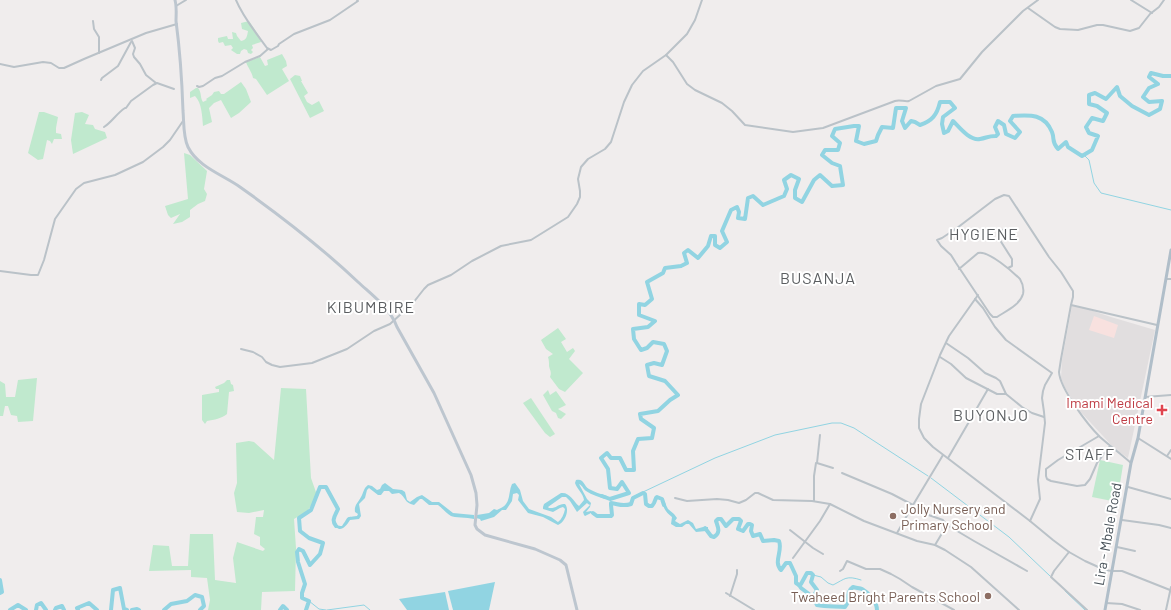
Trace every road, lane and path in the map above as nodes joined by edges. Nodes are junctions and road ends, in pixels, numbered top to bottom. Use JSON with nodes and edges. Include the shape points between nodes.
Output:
{"nodes":[{"id":1,"x":175,"y":0,"type":"edge"},
{"id":2,"x":186,"y":0,"type":"edge"},
{"id":3,"x":236,"y":0,"type":"edge"},
{"id":4,"x":358,"y":0,"type":"edge"},
{"id":5,"x":702,"y":0,"type":"edge"},
{"id":6,"x":1038,"y":0,"type":"edge"},
{"id":7,"x":1130,"y":0,"type":"edge"},
{"id":8,"x":1163,"y":0,"type":"edge"},
{"id":9,"x":176,"y":6,"type":"junction"},
{"id":10,"x":1028,"y":8,"type":"junction"},
{"id":11,"x":1152,"y":13,"type":"junction"},
{"id":12,"x":93,"y":21,"type":"dead end"},
{"id":13,"x":177,"y":24,"type":"junction"},
{"id":14,"x":132,"y":40,"type":"junction"},
{"id":15,"x":268,"y":49,"type":"junction"},
{"id":16,"x":99,"y":53,"type":"junction"},
{"id":17,"x":666,"y":55,"type":"junction"},
{"id":18,"x":0,"y":64,"type":"edge"},
{"id":19,"x":101,"y":80,"type":"dead end"},
{"id":20,"x":157,"y":83,"type":"junction"},
{"id":21,"x":197,"y":86,"type":"dead end"},
{"id":22,"x":174,"y":89,"type":"dead end"},
{"id":23,"x":184,"y":121,"type":"junction"},
{"id":24,"x":104,"y":127,"type":"dead end"},
{"id":25,"x":1005,"y":228,"type":"dead end"},
{"id":26,"x":1171,"y":250,"type":"edge"},
{"id":27,"x":1007,"y":268,"type":"junction"},
{"id":28,"x":959,"y":269,"type":"junction"},
{"id":29,"x":0,"y":271,"type":"edge"},
{"id":30,"x":1166,"y":279,"type":"junction"},
{"id":31,"x":1171,"y":279,"type":"edge"},
{"id":32,"x":978,"y":295,"type":"junction"},
{"id":33,"x":975,"y":299,"type":"junction"},
{"id":34,"x":1071,"y":305,"type":"junction"},
{"id":35,"x":394,"y":319,"type":"junction"},
{"id":36,"x":1157,"y":325,"type":"junction"},
{"id":37,"x":946,"y":343,"type":"junction"},
{"id":38,"x":241,"y":349,"type":"dead end"},
{"id":39,"x":940,"y":357,"type":"junction"},
{"id":40,"x":988,"y":389,"type":"junction"},
{"id":41,"x":1006,"y":394,"type":"junction"},
{"id":42,"x":1171,"y":395,"type":"edge"},
{"id":43,"x":1145,"y":397,"type":"junction"},
{"id":44,"x":1044,"y":418,"type":"junction"},
{"id":45,"x":820,"y":435,"type":"dead end"},
{"id":46,"x":1099,"y":436,"type":"junction"},
{"id":47,"x":1138,"y":438,"type":"junction"},
{"id":48,"x":1110,"y":446,"type":"junction"},
{"id":49,"x":1171,"y":450,"type":"edge"},
{"id":50,"x":944,"y":455,"type":"junction"},
{"id":51,"x":1167,"y":456,"type":"junction"},
{"id":52,"x":948,"y":458,"type":"junction"},
{"id":53,"x":1171,"y":459,"type":"edge"},
{"id":54,"x":1131,"y":462,"type":"junction"},
{"id":55,"x":816,"y":463,"type":"junction"},
{"id":56,"x":833,"y":468,"type":"dead end"},
{"id":57,"x":842,"y":473,"type":"dead end"},
{"id":58,"x":1128,"y":487,"type":"junction"},
{"id":59,"x":675,"y":498,"type":"dead end"},
{"id":60,"x":1171,"y":499,"type":"edge"},
{"id":61,"x":814,"y":501,"type":"junction"},
{"id":62,"x":830,"y":504,"type":"junction"},
{"id":63,"x":912,"y":505,"type":"junction"},
{"id":64,"x":911,"y":508,"type":"junction"},
{"id":65,"x":1122,"y":520,"type":"junction"},
{"id":66,"x":1030,"y":521,"type":"junction"},
{"id":67,"x":947,"y":525,"type":"junction"},
{"id":68,"x":1171,"y":528,"type":"edge"},
{"id":69,"x":790,"y":530,"type":"dead end"},
{"id":70,"x":896,"y":533,"type":"junction"},
{"id":71,"x":805,"y":542,"type":"junction"},
{"id":72,"x":935,"y":545,"type":"junction"},
{"id":73,"x":1116,"y":547,"type":"junction"},
{"id":74,"x":1135,"y":551,"type":"dead end"},
{"id":75,"x":1069,"y":552,"type":"junction"},
{"id":76,"x":823,"y":554,"type":"dead end"},
{"id":77,"x":793,"y":558,"type":"dead end"},
{"id":78,"x":737,"y":570,"type":"dead end"},
{"id":79,"x":1027,"y":571,"type":"dead end"},
{"id":80,"x":1112,"y":571,"type":"junction"},
{"id":81,"x":840,"y":572,"type":"dead end"},
{"id":82,"x":1171,"y":589,"type":"edge"},
{"id":83,"x":726,"y":593,"type":"dead end"},
{"id":84,"x":730,"y":596,"type":"junction"},
{"id":85,"x":1106,"y":603,"type":"junction"},
{"id":86,"x":577,"y":610,"type":"edge"},
{"id":87,"x":754,"y":610,"type":"edge"},
{"id":88,"x":954,"y":610,"type":"edge"},
{"id":89,"x":1019,"y":610,"type":"edge"},
{"id":90,"x":1087,"y":610,"type":"edge"},
{"id":91,"x":1105,"y":610,"type":"edge"},
{"id":92,"x":1140,"y":610,"type":"edge"},
{"id":93,"x":1166,"y":610,"type":"edge"}],
"edges":[{"from":1,"to":9,"type":"street"},
{"from":2,"to":9,"type":"street"},
{"from":3,"to":15,"type":"street"},
{"from":4,"to":15,"type":"street","via":[[330,20],[294,34],[275,48]]},
{"from":5,"to":17,"type":"street","via":[[687,34]]},
{"from":6,"to":10,"type":"street"},
{"from":7,"to":11,"type":"street"},
{"from":8,"to":11,"type":"street"},
{"from":9,"to":13,"type":"street"},
{"from":10,"to":11,"type":"street","via":[[1055,27],[1069,30],[1103,25],[1132,31],[1139,28]]},
{"from":10,"to":17,"type":"street","via":[[982,52],[960,79],[934,87],[909,101],[898,100],[825,127],[795,131],[745,125],[732,111],[687,84]]},
{"from":12,"to":16,"type":"street","via":[[99,37]]},
{"from":13,"to":14,"type":"street"},
{"from":13,"to":23,"type":"street"},
{"from":14,"to":16,"type":"street"},
{"from":14,"to":19,"type":"street","via":[[118,66]]},
{"from":14,"to":20,"type":"street","via":[[135,48],[134,57],[146,75]]},
{"from":15,"to":21,"type":"street","via":[[260,56],[203,86]]},
{"from":16,"to":18,"type":"street","via":[[62,69],[43,62],[14,67]]},
{"from":17,"to":35,"type":"street","via":[[636,79],[624,102],[611,142],[581,167],[578,179],[580,197],[571,214],[535,238],[501,246],[451,275],[428,285],[413,303]]},
{"from":20,"to":22,"type":"street"},
{"from":20,"to":24,"type":"street","via":[[120,110]]},
{"from":23,"to":29,"type":"street","via":[[166,144],[143,162],[115,175],[84,183],[76,189],[55,219],[38,275]]},
{"from":23,"to":35,"type":"street","via":[[188,147],[197,159],[280,216],[320,248],[374,297]]},
{"from":25,"to":27,"type":"street","via":[[998,236],[1012,259],[1012,266]]},
{"from":26,"to":30,"type":"main road","name":"Lira - Mbale Road"},
{"from":27,"to":28,"type":"street","via":[[981,252]]},
{"from":27,"to":32,"type":"street","via":[[1022,284],[1023,293],[1019,302],[994,318]]},
{"from":28,"to":32,"type":"street"},
{"from":28,"to":34,"type":"street","via":[[952,255],[936,240],[957,228],[995,199],[1004,195],[1010,196],[1073,291]]},
{"from":30,"to":31,"type":"street"},
{"from":30,"to":36,"type":"main road","name":"Lira - Mbale Road"},
{"from":32,"to":33,"type":"street"},
{"from":33,"to":37,"type":"street","via":[[952,330]]},
{"from":33,"to":44,"type":"street","via":[[1006,340],[1052,374],[1043,391]]},
{"from":34,"to":36,"type":"street"},
{"from":34,"to":46,"type":"street","via":[[1060,378],[1078,409]]},
{"from":35,"to":38,"type":"street","via":[[390,324],[347,349],[309,364],[288,367],[272,365],[258,354]]},
{"from":35,"to":86,"type":"street","via":[[434,393],[470,475],[476,493],[477,530],[564,562]]},
{"from":36,"to":43,"type":"main road","name":"Lira - Mbale Road"},
{"from":37,"to":39,"type":"street"},
{"from":37,"to":41,"type":"street","via":[[1000,381]]},
{"from":39,"to":40,"type":"street","via":[[966,378]]},
{"from":39,"to":50,"type":"street","via":[[921,404],[918,422],[924,438]]},
{"from":40,"to":41,"type":"street","via":[[997,394]]},
{"from":40,"to":52,"type":"street"},
{"from":41,"to":44,"type":"street","via":[[1022,407]]},
{"from":42,"to":43,"type":"street"},
{"from":43,"to":47,"type":"main road","name":"Lira - Mbale Road"},
{"from":44,"to":66,"type":"street","via":[[1038,480],[1040,499]]},
{"from":45,"to":55,"type":"street"},
{"from":46,"to":48,"type":"street"},
{"from":46,"to":48,"type":"street","via":[[1046,469],[1047,478],[1077,486],[1085,485],[1096,463]]},
{"from":47,"to":51,"type":"street"},
{"from":47,"to":54,"type":"main road","name":"Lira - Mbale Road"},
{"from":48,"to":54,"type":"street"},
{"from":49,"to":51,"type":"street"},
{"from":50,"to":52,"type":"street"},
{"from":50,"to":63,"type":"street"},
{"from":51,"to":53,"type":"street"},
{"from":52,"to":66,"type":"street"},
{"from":54,"to":58,"type":"main road","name":"Lira - Mbale Road"},
{"from":55,"to":56,"type":"street"},
{"from":55,"to":61,"type":"street"},
{"from":57,"to":63,"type":"street"},
{"from":58,"to":60,"type":"street"},
{"from":58,"to":65,"type":"main road","name":"Lira - Mbale Road"},
{"from":59,"to":61,"type":"street","via":[[687,501],[717,498],[739,502],[758,493],[773,500]]},
{"from":61,"to":62,"type":"street"},
{"from":62,"to":70,"type":"street"},
{"from":62,"to":71,"type":"street"},
{"from":63,"to":64,"type":"street"},
{"from":64,"to":67,"type":"street","via":[[944,520]]},
{"from":64,"to":70,"type":"street"},
{"from":65,"to":68,"type":"street"},
{"from":65,"to":73,"type":"main road","name":"Lira - Mbale Road"},
{"from":66,"to":75,"type":"street"},
{"from":67,"to":72,"type":"street"},
{"from":67,"to":79,"type":"street"},
{"from":69,"to":71,"type":"street"},
{"from":70,"to":72,"type":"street"},
{"from":71,"to":76,"type":"street"},
{"from":71,"to":77,"type":"street"},
{"from":72,"to":89,"type":"street","via":[[971,567]]},
{"from":73,"to":74,"type":"street"},
{"from":73,"to":80,"type":"main road","name":"Lira - Mbale Road"},
{"from":75,"to":80,"type":"street"},
{"from":75,"to":90,"type":"street","via":[[1052,577]]},
{"from":78,"to":84,"type":"street"},
{"from":80,"to":82,"type":"street","via":[[1122,571]]},
{"from":80,"to":85,"type":"main road","name":"Lira - Mbale Road"},
{"from":81,"to":88,"type":"street","via":[[847,561],[866,569],[880,569]]},
{"from":82,"to":93,"type":"street"},
{"from":83,"to":84,"type":"street"},
{"from":84,"to":87,"type":"street"},
{"from":85,"to":91,"type":"main road","name":"Lira - Mbale Road"},
{"from":85,"to":92,"type":"street","via":[[1122,604]]}]}
